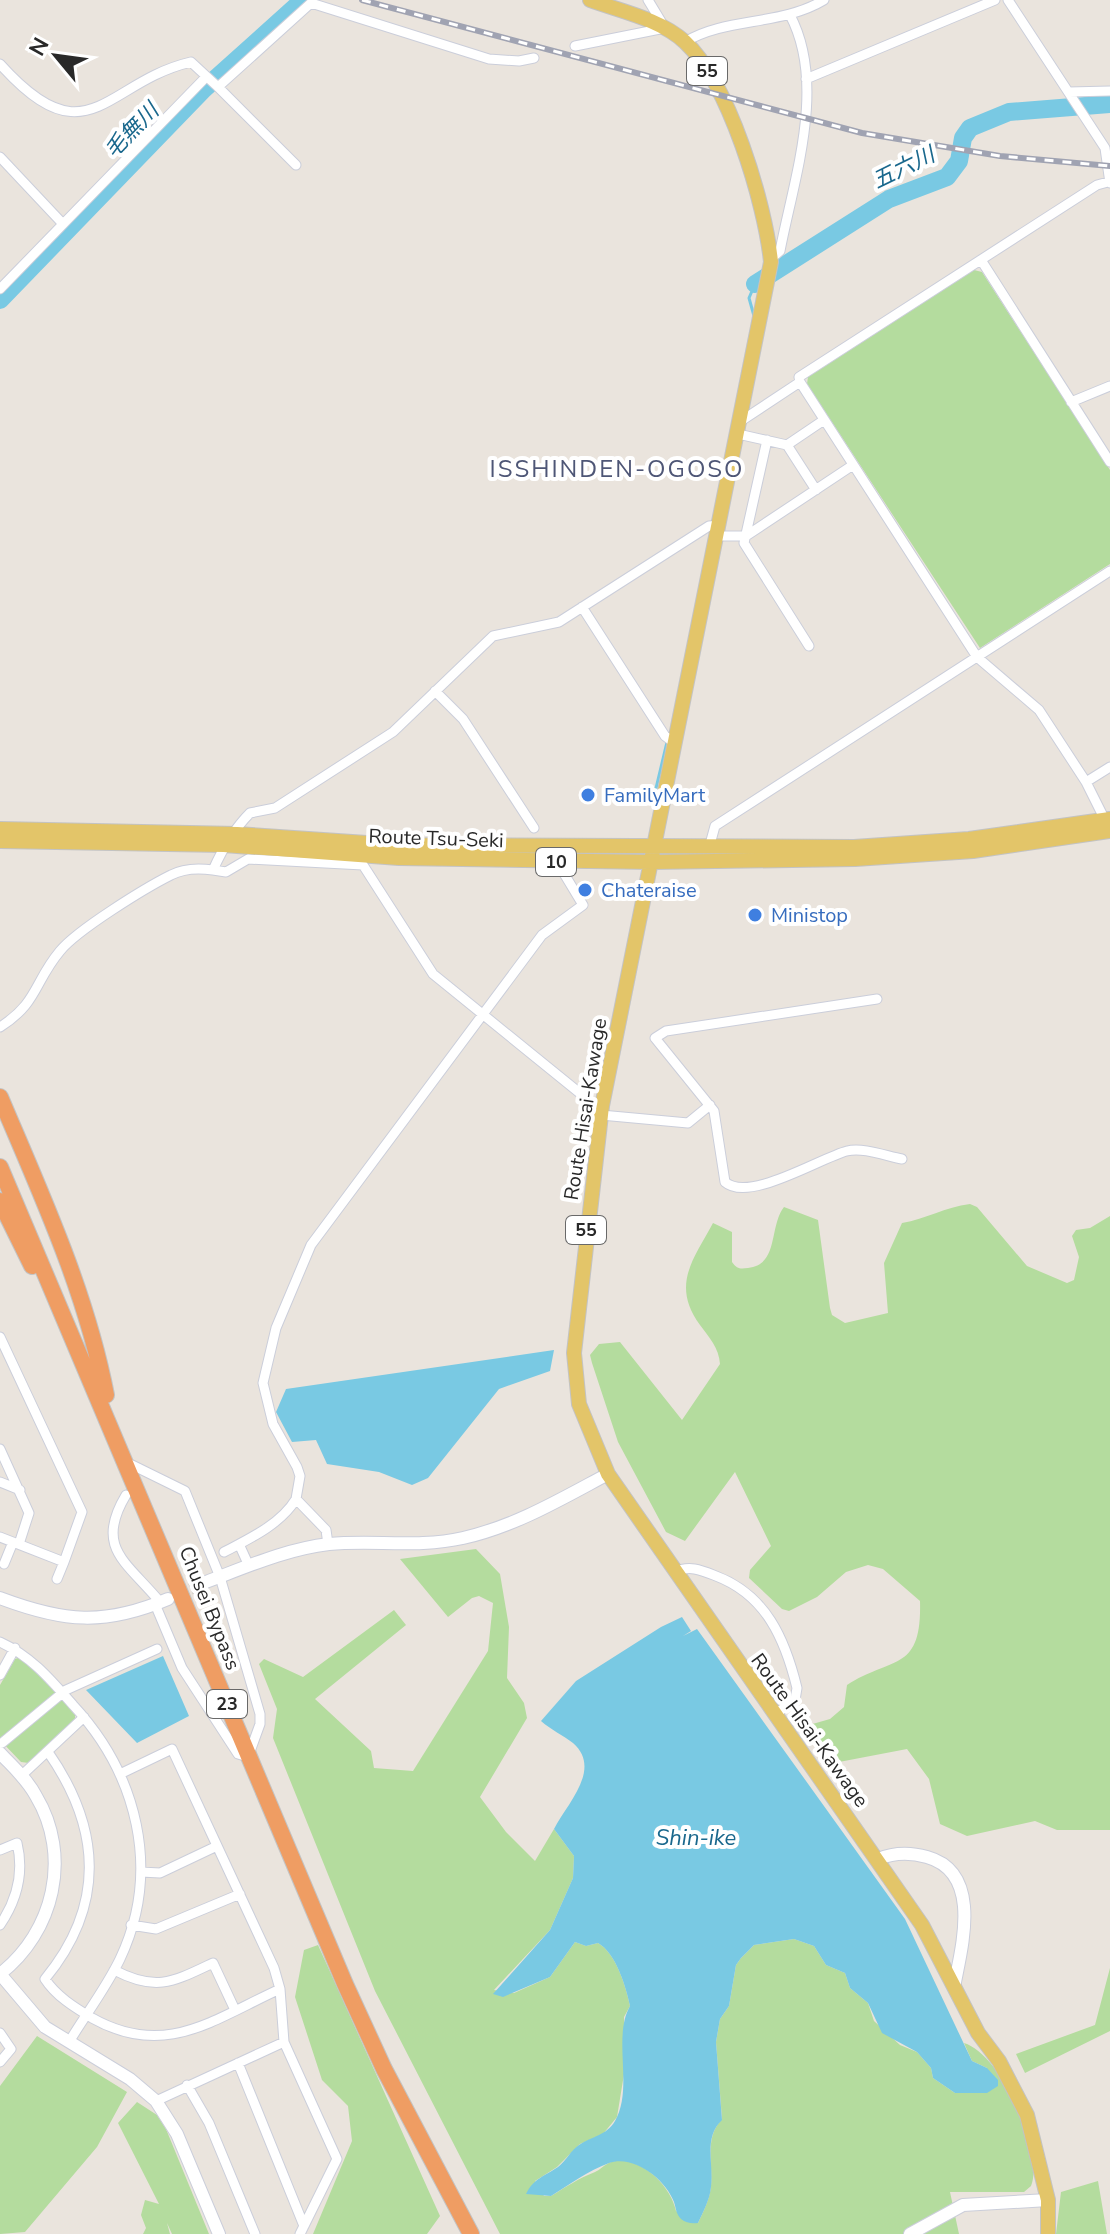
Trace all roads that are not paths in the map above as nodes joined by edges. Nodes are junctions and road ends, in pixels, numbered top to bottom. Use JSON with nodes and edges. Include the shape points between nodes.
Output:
{"nodes":[{"id":1,"x":590,"y":0,"type":"edge"},
{"id":2,"x":648,"y":0,"type":"edge"},
{"id":3,"x":824,"y":0,"type":"edge"},
{"id":4,"x":995,"y":0,"type":"edge"},
{"id":5,"x":1008,"y":0,"type":"edge"},
{"id":6,"x":813,"y":2,"type":"edge"},
{"id":7,"x":790,"y":15,"type":"junction"},
{"id":8,"x":665,"y":28,"type":"junction"},
{"id":9,"x":685,"y":42,"type":"junction"},
{"id":10,"x":575,"y":46,"type":"dead end"},
{"id":11,"x":534,"y":58,"type":"dead end"},
{"id":12,"x":0,"y":64,"type":"edge"},
{"id":13,"x":806,"y":79,"type":"junction"},
{"id":14,"x":212,"y":82,"type":"junction"},
{"id":15,"x":1110,"y":91,"type":"edge"},
{"id":16,"x":1069,"y":93,"type":"junction"},
{"id":17,"x":0,"y":157,"type":"edge"},
{"id":18,"x":296,"y":165,"type":"dead end"},
{"id":19,"x":1109,"y":182,"type":"edge"},
{"id":20,"x":785,"y":222,"type":"junction"},
{"id":21,"x":766,"y":223,"type":"junction"},
{"id":22,"x":63,"y":224,"type":"junction"},
{"id":23,"x":981,"y":260,"type":"junction"},
{"id":24,"x":771,"y":261,"type":"junction"},
{"id":25,"x":0,"y":289,"type":"edge"},
{"id":26,"x":800,"y":382,"type":"junction"},
{"id":27,"x":1110,"y":386,"type":"edge"},
{"id":28,"x":1071,"y":402,"type":"junction"},
{"id":29,"x":824,"y":420,"type":"junction"},
{"id":30,"x":740,"y":427,"type":"junction"},
{"id":31,"x":767,"y":440,"type":"junction"},
{"id":32,"x":787,"y":445,"type":"junction"},
{"id":33,"x":1110,"y":462,"type":"edge"},
{"id":34,"x":853,"y":465,"type":"junction"},
{"id":35,"x":816,"y":490,"type":"junction"},
{"id":36,"x":715,"y":528,"type":"junction"},
{"id":37,"x":746,"y":536,"type":"junction"},
{"id":38,"x":1110,"y":571,"type":"edge"},
{"id":39,"x":582,"y":607,"type":"junction"},
{"id":40,"x":809,"y":646,"type":"dead end"},
{"id":41,"x":977,"y":657,"type":"junction"},
{"id":42,"x":435,"y":691,"type":"junction"},
{"id":43,"x":670,"y":740,"type":"junction"},
{"id":44,"x":1110,"y":767,"type":"edge"},
{"id":45,"x":1086,"y":782,"type":"junction"},
{"id":46,"x":1108,"y":824,"type":"edge"},
{"id":47,"x":534,"y":828,"type":"dead end"},
{"id":48,"x":0,"y":829,"type":"edge"},
{"id":49,"x":237,"y":834,"type":"junction"},
{"id":50,"x":0,"y":841,"type":"edge"},
{"id":51,"x":224,"y":845,"type":"junction"},
{"id":52,"x":709,"y":848,"type":"junction"},
{"id":53,"x":653,"y":855,"type":"junction"},
{"id":54,"x":557,"y":862,"type":"junction"},
{"id":55,"x":213,"y":870,"type":"junction"},
{"id":56,"x":877,"y":999,"type":"dead end"},
{"id":57,"x":484,"y":1014,"type":"junction"},
{"id":58,"x":0,"y":1027,"type":"edge"},
{"id":59,"x":0,"y":1097,"type":"edge"},
{"id":60,"x":710,"y":1105,"type":"junction"},
{"id":61,"x":602,"y":1110,"type":"junction"},
{"id":62,"x":902,"y":1159,"type":"dead end"},
{"id":63,"x":0,"y":1167,"type":"edge"},
{"id":64,"x":0,"y":1201,"type":"edge"},
{"id":65,"x":0,"y":1337,"type":"edge"},
{"id":66,"x":113,"y":1428,"type":"junction"},
{"id":67,"x":0,"y":1449,"type":"edge"},
{"id":68,"x":128,"y":1463,"type":"junction"},
{"id":69,"x":608,"y":1474,"type":"junction"},
{"id":70,"x":0,"y":1482,"type":"edge"},
{"id":71,"x":20,"y":1490,"type":"junction"},
{"id":72,"x":126,"y":1495,"type":"dead end"},
{"id":73,"x":296,"y":1499,"type":"junction"},
{"id":74,"x":0,"y":1537,"type":"edge"},
{"id":75,"x":16,"y":1543,"type":"junction"},
{"id":76,"x":239,"y":1544,"type":"junction"},
{"id":77,"x":328,"y":1544,"type":"junction"},
{"id":78,"x":224,"y":1552,"type":"dead end"},
{"id":79,"x":64,"y":1562,"type":"junction"},
{"id":80,"x":5,"y":1565,"type":"edge"},
{"id":81,"x":249,"y":1566,"type":"junction"},
{"id":82,"x":674,"y":1572,"type":"junction"},
{"id":83,"x":220,"y":1577,"type":"junction"},
{"id":84,"x":57,"y":1579,"type":"dead end"},
{"id":85,"x":206,"y":1582,"type":"tunnel mouth"},
{"id":86,"x":0,"y":1598,"type":"edge"},
{"id":87,"x":161,"y":1602,"type":"junction"},
{"id":88,"x":0,"y":1642,"type":"edge"},
{"id":89,"x":15,"y":1648,"type":"junction"},
{"id":90,"x":157,"y":1649,"type":"dead end"},
{"id":91,"x":0,"y":1675,"type":"edge"},
{"id":92,"x":62,"y":1692,"type":"junction"},
{"id":93,"x":774,"y":1715,"type":"junction"},
{"id":94,"x":84,"y":1717,"type":"junction"},
{"id":95,"x":1,"y":1748,"type":"edge"},
{"id":96,"x":48,"y":1752,"type":"junction"},
{"id":97,"x":248,"y":1757,"type":"junction"},
{"id":98,"x":122,"y":1773,"type":"junction"},
{"id":99,"x":22,"y":1775,"type":"junction"},
{"id":100,"x":217,"y":1846,"type":"junction"},
{"id":101,"x":0,"y":1850,"type":"edge"},
{"id":102,"x":878,"y":1859,"type":"junction"},
{"id":103,"x":141,"y":1872,"type":"junction"},
{"id":104,"x":240,"y":1894,"type":"junction"},
{"id":105,"x":0,"y":1925,"type":"edge"},
{"id":106,"x":131,"y":1925,"type":"junction"},
{"id":107,"x":114,"y":1970,"type":"junction"},
{"id":108,"x":955,"y":1982,"type":"junction"},
{"id":109,"x":280,"y":1989,"type":"junction"},
{"id":110,"x":235,"y":2010,"type":"junction"},
{"id":111,"x":86,"y":2014,"type":"junction"},
{"id":112,"x":0,"y":2033,"type":"edge"},
{"id":113,"x":69,"y":2042,"type":"junction"},
{"id":114,"x":284,"y":2042,"type":"junction"},
{"id":115,"x":0,"y":2062,"type":"edge"},
{"id":116,"x":238,"y":2063,"type":"junction"},
{"id":117,"x":187,"y":2085,"type":"junction"},
{"id":118,"x":156,"y":2101,"type":"junction"},
{"id":119,"x":1048,"y":2200,"type":"junction"},
{"id":120,"x":302,"y":2230,"type":"edge"},
{"id":121,"x":219,"y":2234,"type":"edge"},
{"id":122,"x":255,"y":2234,"type":"edge"},
{"id":123,"x":471,"y":2234,"type":"edge"},
{"id":124,"x":910,"y":2234,"type":"edge"},
{"id":125,"x":1048,"y":2234,"type":"edge"}],
"edges":[{"from":1,"to":8,"type":"main road","name":"Route Hisai-Kawage","number":"55"},
{"from":2,"to":8,"type":"street"},
{"from":3,"to":6,"type":"street"},
{"from":4,"to":13,"type":"street"},
{"from":5,"to":16,"type":"street"},
{"from":6,"to":7,"type":"street"},
{"from":7,"to":9,"type":"street","via":[[711,29]]},
{"from":7,"to":13,"type":"street","via":[[803,48]]},
{"from":8,"to":9,"type":"main road","name":"Route Hisai-Kawage","number":"55"},
{"from":8,"to":10,"type":"street"},
{"from":9,"to":21,"type":"main road","name":"Route Hisai-Kawage","number":"55","via":[[718,89]]},
{"from":11,"to":14,"type":"street","via":[[489,59],[311,3]]},
{"from":12,"to":14,"type":"street","via":[[33,97],[72,110],[103,106],[184,63],[195,64]]},
{"from":13,"to":20,"type":"street","via":[[805,119]]},
{"from":14,"to":18,"type":"street"},
{"from":14,"to":22,"type":"street"},
{"from":15,"to":16,"type":"street"},
{"from":16,"to":19,"type":"street","via":[[1105,148]]},
{"from":17,"to":22,"type":"street"},
{"from":19,"to":23,"type":"street"},
{"from":20,"to":21,"type":"street"},
{"from":20,"to":24,"type":"street","via":[[780,251]]},
{"from":21,"to":24,"type":"main road","name":"Route Hisai-Kawage","number":"55"},
{"from":22,"to":25,"type":"street"},
{"from":23,"to":26,"type":"street","via":[[799,377]]},
{"from":23,"to":28,"type":"street"},
{"from":24,"to":30,"type":"main road","name":"Route Hisai-Kawage","number":"55"},
{"from":26,"to":29,"type":"street"},
{"from":26,"to":30,"type":"street"},
{"from":27,"to":28,"type":"street"},
{"from":28,"to":33,"type":"street"},
{"from":29,"to":32,"type":"street"},
{"from":29,"to":34,"type":"street"},
{"from":30,"to":31,"type":"street"},
{"from":30,"to":36,"type":"main road","name":"Route Hisai-Kawage","number":"55"},
{"from":31,"to":32,"type":"street"},
{"from":31,"to":37,"type":"street"},
{"from":32,"to":35,"type":"street"},
{"from":34,"to":35,"type":"street"},
{"from":34,"to":41,"type":"street"},
{"from":35,"to":37,"type":"street"},
{"from":36,"to":37,"type":"street"},
{"from":36,"to":39,"type":"street"},
{"from":36,"to":43,"type":"main road","name":"Route Hisai-Kawage","number":"55"},
{"from":37,"to":40,"type":"street","via":[[744,543]]},
{"from":38,"to":41,"type":"street"},
{"from":39,"to":42,"type":"street","via":[[559,622],[493,636]]},
{"from":39,"to":43,"type":"street"},
{"from":41,"to":45,"type":"street","via":[[1039,710]]},
{"from":41,"to":52,"type":"street","via":[[715,826]]},
{"from":42,"to":47,"type":"street","via":[[463,719]]},
{"from":42,"to":49,"type":"street","via":[[393,732],[362,753],[275,808],[250,813]]},
{"from":43,"to":53,"type":"main road","name":"Route Hisai-Kawage","number":"55"},
{"from":44,"to":45,"type":"street"},
{"from":45,"to":46,"type":"street"},
{"from":46,"to":52,"type":"main road","name":"Route Tsu-Seki","number":"10","via":[[869,846]]},
{"from":46,"to":53,"type":"main road","name":"Route Tsu-Seki","number":"10","via":[[973,851],[855,859]]},
{"from":48,"to":49,"type":"main road","name":"Route Tsu-Seki","number":"10"},
{"from":49,"to":51,"type":"street"},
{"from":49,"to":53,"type":"main road","name":"Route Tsu-Seki","number":"10"},
{"from":50,"to":51,"type":"main road","name":"Route Tsu-Seki","number":"10"},
{"from":51,"to":54,"type":"main road","name":"Route Tsu-Seki","number":"10","via":[[399,858]]},
{"from":51,"to":55,"type":"street"},
{"from":52,"to":53,"type":"main road","name":"Route Tsu-Seki","number":"10"},
{"from":53,"to":54,"type":"main road","name":"Route Tsu-Seki","number":"10"},
{"from":53,"to":61,"type":"main road","name":"Route Hisai-Kawage","number":"55"},
{"from":54,"to":57,"type":"street","via":[[583,905],[550,927]]},
{"from":55,"to":57,"type":"street","via":[[226,872],[248,859],[363,865],[433,974]]},
{"from":55,"to":58,"type":"street","via":[[172,874],[70,941],[26,1007]]},
{"from":56,"to":60,"type":"street","via":[[654,1036]]},
{"from":57,"to":61,"type":"street"},
{"from":57,"to":73,"type":"street","via":[[311,1245],[276,1328],[263,1383],[273,1424],[300,1476]]},
{"from":59,"to":66,"type":"highway","via":[[95,1338]]},
{"from":60,"to":61,"type":"street","via":[[688,1123]]},
{"from":60,"to":62,"type":"street","via":[[725,1182],[731,1187],[787,1176],[850,1150]]},
{"from":61,"to":69,"type":"main road","name":"Route Hisai-Kawage","number":"55","via":[[574,1353],[579,1404]]},
{"from":63,"to":66,"type":"highway","name":"Chusei Bypass","number":"23"},
{"from":64,"to":66,"type":"highway"},
{"from":65,"to":79,"type":"street","via":[[82,1512]]},
{"from":66,"to":68,"type":"highway","name":"Chusei Bypass","number":"23"},
{"from":67,"to":71,"type":"street"},
{"from":68,"to":83,"type":"street","via":[[185,1491]]},
{"from":68,"to":97,"type":"highway","name":"Chusei Bypass","number":"23"},
{"from":69,"to":77,"type":"street","via":[[534,1514],[477,1535],[427,1543]]},
{"from":69,"to":82,"type":"main road","name":"Route Hisai-Kawage","number":"55"},
{"from":70,"to":71,"type":"street"},
{"from":71,"to":75,"type":"street","via":[[29,1513]]},
{"from":72,"to":87,"type":"street","via":[[111,1528],[113,1545]]},
{"from":73,"to":76,"type":"street","via":[[290,1509]]},
{"from":73,"to":77,"type":"street","via":[[326,1530]]},
{"from":74,"to":75,"type":"street"},
{"from":75,"to":79,"type":"street"},
{"from":75,"to":80,"type":"street"},
{"from":76,"to":78,"type":"street"},
{"from":76,"to":81,"type":"street"},
{"from":77,"to":81,"type":"street"},
{"from":79,"to":84,"type":"street"},
{"from":81,"to":83,"type":"street"},
{"from":82,"to":93,"type":"main road","name":"Route Hisai-Kawage","number":"55"},
{"from":82,"to":93,"type":"street","via":[[692,1567],[733,1582],[766,1609],[797,1688],[795,1700]]},
{"from":83,"to":85,"type":"street"},
{"from":83,"to":97,"type":"street","via":[[260,1714]]},
{"from":86,"to":87,"type":"street","via":[[72,1619],[108,1618]]},
{"from":87,"to":97,"type":"street","via":[[182,1668],[238,1754]]},
{"from":88,"to":89,"type":"street"},
{"from":89,"to":91,"type":"street"},
{"from":89,"to":92,"type":"street"},
{"from":90,"to":92,"type":"street"},
{"from":92,"to":94,"type":"street"},
{"from":92,"to":95,"type":"street"},
{"from":93,"to":102,"type":"main road","name":"Route Hisai-Kawage","number":"55"},
{"from":94,"to":96,"type":"street"},
{"from":94,"to":98,"type":"street"},
{"from":95,"to":99,"type":"street"},
{"from":96,"to":99,"type":"street"},
{"from":96,"to":111,"type":"street","via":[[81,1810],[89,1870],[77,1929],[45,1979]]},
{"from":97,"to":123,"type":"highway","name":"Chusei Bypass","number":"23","via":[[384,2069]]},
{"from":98,"to":100,"type":"street","via":[[172,1749]]},
{"from":98,"to":103,"type":"street","via":[[133,1809]]},
{"from":99,"to":113,"type":"street","via":[[41,1805],[56,1865],[38,1931],[0,1974],[31,2014]]},
{"from":100,"to":103,"type":"street","via":[[160,1873]]},
{"from":100,"to":104,"type":"street"},
{"from":101,"to":105,"type":"street","via":[[17,1843],[20,1861],[13,1901]]},
{"from":102,"to":108,"type":"main road","name":"Route Hisai-Kawage","number":"55"},
{"from":102,"to":108,"type":"street","via":[[903,1853],[925,1856],[954,1876],[964,1909]]},
{"from":103,"to":106,"type":"street"},
{"from":104,"to":106,"type":"street","via":[[164,1926]]},
{"from":104,"to":109,"type":"street"},
{"from":106,"to":107,"type":"street"},
{"from":107,"to":110,"type":"street","via":[[143,1983],[162,1984],[213,1963]]},
{"from":107,"to":111,"type":"street"},
{"from":108,"to":119,"type":"main road","name":"Route Hisai-Kawage","number":"55","via":[[978,2033],[1027,2115]]},
{"from":109,"to":110,"type":"street"},
{"from":109,"to":114,"type":"street"},
{"from":110,"to":111,"type":"street","via":[[191,2030],[158,2037],[116,2031]]},
{"from":111,"to":113,"type":"street"},
{"from":112,"to":115,"type":"street","via":[[11,2049]]},
{"from":113,"to":118,"type":"street"},
{"from":114,"to":116,"type":"street"},
{"from":114,"to":120,"type":"street","via":[[337,2159]]},
{"from":116,"to":117,"type":"street"},
{"from":116,"to":120,"type":"street"},
{"from":117,"to":118,"type":"street"},
{"from":117,"to":122,"type":"street","via":[[209,2123]]},
{"from":118,"to":121,"type":"street","via":[[177,2134]]},
{"from":119,"to":124,"type":"street","via":[[963,2205]]},
{"from":119,"to":125,"type":"main road","name":"Route Hisai-Kawage","number":"55"}]}
